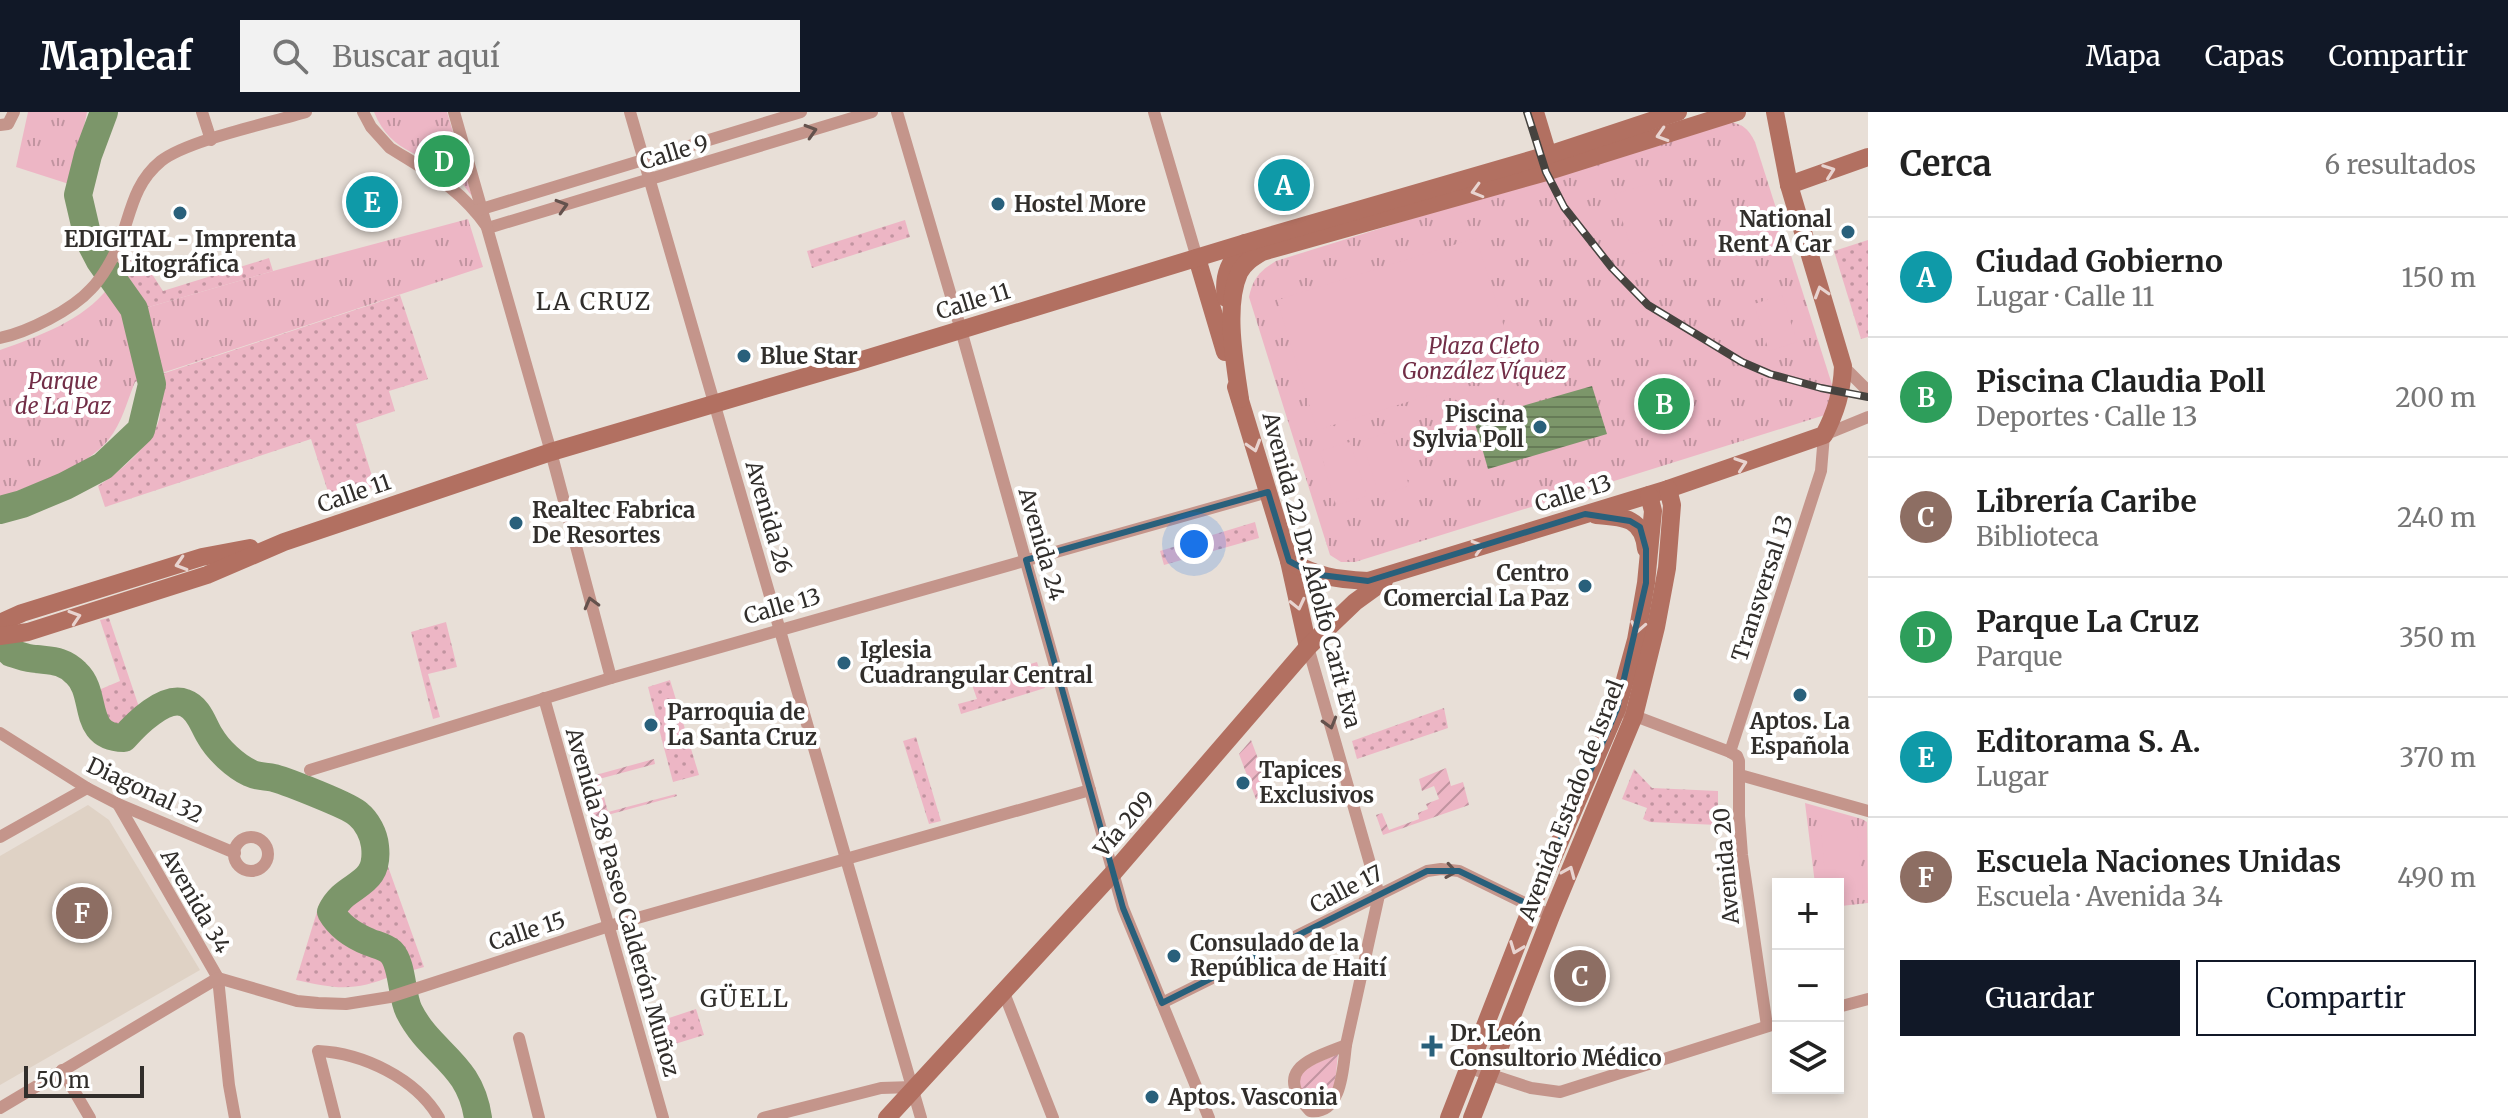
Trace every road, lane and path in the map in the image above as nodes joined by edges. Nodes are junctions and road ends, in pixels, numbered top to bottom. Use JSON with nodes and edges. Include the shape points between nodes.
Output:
{"nodes":[{"id":1,"x":202,"y":112,"type":"edge"},
{"id":2,"x":306,"y":112,"type":"edge"},
{"id":3,"x":363,"y":112,"type":"edge"},
{"id":4,"x":454,"y":112,"type":"edge"},
{"id":5,"x":630,"y":112,"type":"edge"},
{"id":6,"x":801,"y":112,"type":"edge"},
{"id":7,"x":872,"y":112,"type":"edge"},
{"id":8,"x":897,"y":112,"type":"edge"},
{"id":9,"x":1154,"y":112,"type":"edge"},
{"id":10,"x":1535,"y":112,"type":"edge"},
{"id":11,"x":1678,"y":112,"type":"edge"},
{"id":12,"x":1737,"y":112,"type":"edge"},
{"id":13,"x":1775,"y":112,"type":"edge"},
{"id":14,"x":211,"y":140,"type":"junction"},
{"id":15,"x":1868,"y":157,"type":"edge"},
{"id":16,"x":644,"y":159,"type":"junction"},
{"id":17,"x":1550,"y":162,"type":"junction"},
{"id":18,"x":650,"y":180,"type":"junction"},
{"id":19,"x":1789,"y":185,"type":"junction"},
{"id":20,"x":479,"y":210,"type":"junction"},
{"id":21,"x":488,"y":228,"type":"junction"},
{"id":22,"x":1245,"y":243,"type":"junction"},
{"id":23,"x":1197,"y":258,"type":"junction"},
{"id":24,"x":961,"y":330,"type":"junction"},
{"id":25,"x":1232,"y":334,"type":"junction"},
{"id":26,"x":0,"y":338,"type":"edge"},
{"id":27,"x":1843,"y":366,"type":"junction"},
{"id":28,"x":1868,"y":391,"type":"edge"},
{"id":29,"x":1240,"y":399,"type":"junction"},
{"id":30,"x":715,"y":403,"type":"junction"},
{"id":31,"x":1868,"y":417,"type":"edge"},
{"id":32,"x":1824,"y":435,"type":"junction"},
{"id":33,"x":551,"y":452,"type":"junction"},
{"id":34,"x":1668,"y":489,"type":"junction"},
{"id":35,"x":1268,"y":492,"type":"junction"},
{"id":36,"x":1649,"y":495,"type":"junction"},
{"id":37,"x":1585,"y":514,"type":"junction"},
{"id":38,"x":284,"y":542,"type":"junction"},
{"id":39,"x":1026,"y":560,"type":"junction"},
{"id":40,"x":1289,"y":561,"type":"junction"},
{"id":41,"x":1404,"y":569,"type":"junction"},
{"id":42,"x":1646,"y":583,"type":"junction"},
{"id":43,"x":0,"y":623,"type":"edge"},
{"id":44,"x":781,"y":631,"type":"junction"},
{"id":45,"x":0,"y":636,"type":"edge"},
{"id":46,"x":1308,"y":647,"type":"junction"},
{"id":47,"x":611,"y":678,"type":"junction"},
{"id":48,"x":544,"y":698,"type":"junction"},
{"id":49,"x":1625,"y":713,"type":"junction"},
{"id":50,"x":0,"y":733,"type":"edge"},
{"id":51,"x":1730,"y":752,"type":"junction"},
{"id":52,"x":310,"y":770,"type":"dead end"},
{"id":53,"x":1740,"y":775,"type":"junction"},
{"id":54,"x":87,"y":788,"type":"junction"},
{"id":55,"x":1090,"y":790,"type":"junction"},
{"id":56,"x":118,"y":804,"type":"junction"},
{"id":57,"x":1868,"y":811,"type":"edge"},
{"id":58,"x":0,"y":837,"type":"edge"},
{"id":59,"x":235,"y":853,"type":"dead end"},
{"id":60,"x":847,"y":859,"type":"junction"},
{"id":61,"x":1113,"y":873,"type":"junction"},
{"id":62,"x":1379,"y":895,"type":"junction"},
{"id":63,"x":1532,"y":906,"type":"junction"},
{"id":64,"x":1551,"y":916,"type":"junction"},
{"id":65,"x":609,"y":926,"type":"junction"},
{"id":66,"x":218,"y":978,"type":"junction"},
{"id":67,"x":1004,"y":993,"type":"junction"},
{"id":68,"x":1868,"y":999,"type":"edge"},
{"id":69,"x":1162,"y":1003,"type":"junction"},
{"id":70,"x":1844,"y":1005,"type":"edge"},
{"id":71,"x":1772,"y":1022,"type":"edge"},
{"id":72,"x":1772,"y":1025,"type":"edge"},
{"id":73,"x":519,"y":1038,"type":"dead end"},
{"id":74,"x":1346,"y":1045,"type":"junction"},
{"id":75,"x":1470,"y":1068,"type":"junction"},
{"id":76,"x":62,"y":1070,"type":"junction"},
{"id":77,"x":1488,"y":1075,"type":"junction"},
{"id":78,"x":913,"y":1087,"type":"junction"},
{"id":79,"x":0,"y":1108,"type":"edge"},
{"id":80,"x":90,"y":1118,"type":"edge"},
{"id":81,"x":235,"y":1118,"type":"edge"},
{"id":82,"x":335,"y":1118,"type":"edge"},
{"id":83,"x":439,"y":1118,"type":"edge"},
{"id":84,"x":539,"y":1118,"type":"edge"},
{"id":85,"x":663,"y":1118,"type":"edge"},
{"id":86,"x":763,"y":1118,"type":"edge"},
{"id":87,"x":887,"y":1118,"type":"edge"},
{"id":88,"x":921,"y":1118,"type":"edge"},
{"id":89,"x":1053,"y":1118,"type":"edge"},
{"id":90,"x":1209,"y":1118,"type":"edge"},
{"id":91,"x":1449,"y":1118,"type":"edge"},
{"id":92,"x":1472,"y":1118,"type":"edge"}],
"edges":[{"from":1,"to":14,"type":"street"},
{"from":2,"to":14,"type":"street"},
{"from":3,"to":20,"type":"street","via":[[390,148]]},
{"from":4,"to":20,"type":"street"},
{"from":5,"to":16,"type":"street","name":"Avenida 26"},
{"from":6,"to":16,"type":"street","name":"Calle 9"},
{"from":18,"to":7,"type":"street","name":"Calle 9","one_way":true},
{"from":8,"to":24,"type":"street","name":"Avenida 24"},
{"from":9,"to":23,"type":"street","name":"Avenida 22 Dr. Adolfo Carit Eva"},
{"from":10,"to":17,"type":"main road"},
{"from":11,"to":17,"type":"main road","name":"Calle 11"},
{"from":12,"to":17,"type":"main road","name":"Calle 11","one_way":true},
{"from":13,"to":19,"type":"main road"},
{"from":14,"to":26,"type":"street","via":[[177,152],[147,175],[135,193],[119,244],[94,287],[17,335]]},
{"from":19,"to":15,"type":"main road","one_way":true},
{"from":16,"to":18,"type":"street","name":"Avenida 26"},
{"from":16,"to":20,"type":"street","name":"Calle 9"},
{"from":17,"to":22,"type":"main road","name":"Calle 11"},
{"from":17,"to":25,"type":"main road","name":"Calle 11","one_way":true,"via":[[1262,252],[1240,273]]},
{"from":21,"to":18,"type":"street","name":"Calle 9","one_way":true},
{"from":18,"to":30,"type":"street","name":"Avenida 26"},
{"from":27,"to":19,"type":"main road","one_way":true},
{"from":20,"to":21,"type":"street"},
{"from":21,"to":33,"type":"street"},
{"from":22,"to":23,"type":"main road","name":"Calle 11"},
{"from":22,"to":25,"type":"main road","via":[[1224,285]]},
{"from":23,"to":24,"type":"main road","name":"Calle 11"},
{"from":23,"to":29,"type":"main road","name":"Avenida 22 Dr. Adolfo Carit Eva"},
{"from":24,"to":30,"type":"main road","name":"Calle 11"},
{"from":24,"to":39,"type":"street","name":"Avenida 24"},
{"from":25,"to":29,"type":"main road","name":"Calle 11"},
{"from":27,"to":28,"type":"street"},
{"from":27,"to":32,"type":"main road","via":[[1837,407]]},
{"from":29,"to":35,"type":"main road","name":"Avenida 22 Dr. Adolfo Carit Eva","one_way":true},
{"from":30,"to":33,"type":"main road","name":"Calle 11"},
{"from":30,"to":44,"type":"street","name":"Avenida 26"},
{"from":31,"to":32,"type":"street","name":"Calle 13"},
{"from":34,"to":32,"type":"main road","name":"Calle 13","one_way":true},
{"from":32,"to":51,"type":"street","name":"Transversal 13","via":[[1821,471]]},
{"from":33,"to":38,"type":"main road","name":"Calle 11"},
{"from":47,"to":33,"type":"street","one_way":true},
{"from":34,"to":36,"type":"main road","name":"Calle 13"},
{"from":34,"to":49,"type":"main road","name":"Avenida Estado de Israel","via":[[1672,505],[1667,568],[1656,627]]},
{"from":35,"to":39,"type":"street","name":"Calle 13"},
{"from":35,"to":40,"type":"main road","name":"Avenida 22 Dr. Adolfo Carit Eva"},
{"from":36,"to":37,"type":"main road","name":"Calle 13"},
{"from":36,"to":42,"type":"main road","name":"Avenida Estado de Israel","via":[[1653,511]]},
{"from":41,"to":37,"type":"main road","name":"Calle 13","one_way":true},
{"from":37,"to":42,"type":"main road","via":[[1621,518],[1640,527]]},
{"from":38,"to":43,"type":"main road","name":"Calle 11","one_way":true,"via":[[202,557]]},
{"from":45,"to":38,"type":"main road","name":"Calle 11","one_way":true,"via":[[28,632],[207,575]]},
{"from":39,"to":44,"type":"street","name":"Calle 13"},
{"from":39,"to":55,"type":"street","name":"Avenida 24"},
{"from":40,"to":41,"type":"main road","name":"Calle 13","via":[[1313,574],[1351,580],[1368,581]]},
{"from":40,"to":46,"type":"main road","name":"Avenida 22 Dr. Adolfo Carit Eva","one_way":true},
{"from":41,"to":46,"type":"main road","name":"Vía 209","via":[[1355,602]]},
{"from":42,"to":49,"type":"main road","name":"Avenida Estado de Israel","one_way":true},
{"from":44,"to":47,"type":"street","name":"Calle 13"},
{"from":44,"to":60,"type":"street","name":"Avenida 26"},
{"from":46,"to":61,"type":"main road","name":"Vía 209"},
{"from":46,"to":62,"type":"street","name":"Avenida 22 Dr. Adolfo Carit Eva","one_way":true},
{"from":47,"to":48,"type":"street","name":"Calle 13"},
{"from":48,"to":52,"type":"street","name":"Calle 13"},
{"from":48,"to":65,"type":"street","name":"Avenida 28 Paseo Calderón Muñoz"},
{"from":49,"to":51,"type":"street"},
{"from":49,"to":63,"type":"main road","name":"Avenida Estado de Israel"},
{"from":64,"to":49,"type":"main road","name":"Avenida Estado de Israel","one_way":true},
{"from":50,"to":54,"type":"street","name":"Diagonal 32"},
{"from":51,"to":53,"type":"street","name":"Avenida 20","via":[[1737,756]]},
{"from":53,"to":57,"type":"street"},
{"from":53,"to":71,"type":"street","name":"Avenida 20","via":[[1742,855]]},
{"from":54,"to":56,"type":"street","name":"Diagonal 32"},
{"from":54,"to":58,"type":"street"},
{"from":55,"to":60,"type":"street","name":"Calle 15"},
{"from":55,"to":61,"type":"street","name":"Avenida 24"},
{"from":56,"to":59,"type":"street","name":"Diagonal 32"},
{"from":56,"to":66,"type":"street","name":"Avenida 34"},
{"from":60,"to":65,"type":"street","name":"Calle 15"},
{"from":60,"to":78,"type":"street","name":"Avenida 26"},
{"from":61,"to":67,"type":"main road","name":"Vía 209"},
{"from":61,"to":69,"type":"street","name":"Avenida 24"},
{"from":62,"to":63,"type":"street","name":"Calle 17","one_way":true,"via":[[1441,869],[1459,871]]},
{"from":62,"to":69,"type":"street","name":"Calle 17"},
{"from":62,"to":74,"type":"street","name":"Avenida 22 Dr. Adolfo Carit Eva"},
{"from":63,"to":64,"type":"street","name":"Calle 17"},
{"from":63,"to":75,"type":"main road","name":"Avenida Estado de Israel","one_way":true},
{"from":64,"to":77,"type":"main road","name":"Avenida Estado de Israel"},
{"from":65,"to":66,"type":"street","name":"Calle 15","via":[[390,997],[346,1004],[297,1001]]},
{"from":65,"to":85,"type":"street","name":"Avenida 28 Paseo Calderón Muñoz"},
{"from":66,"to":76,"type":"street"},
{"from":66,"to":81,"type":"street","name":"Avenida 34"},
{"from":67,"to":78,"type":"main road","name":"Vía 209"},
{"from":67,"to":89,"type":"street"},
{"from":68,"to":70,"type":"street"},
{"from":69,"to":90,"type":"street","name":"Avenida 24"},
{"from":72,"to":77,"type":"street","via":[[1560,1092]]},
{"from":73,"to":84,"type":"street"},
{"from":74,"to":74,"type":"street","name":"Avenida 22 Dr. Adolfo Carit Eva","via":[[1334,1101],[1327,1109],[1310,1111],[1294,1087],[1297,1069]]},
{"from":75,"to":77,"type":"street"},
{"from":75,"to":91,"type":"main road","name":"Avenida Estado de Israel"},
{"from":76,"to":79,"type":"street"},
{"from":76,"to":80,"type":"street"},
{"from":77,"to":92,"type":"main road","name":"Avenida Estado de Israel"},
{"from":78,"to":86,"type":"street","via":[[881,1088]]},
{"from":78,"to":87,"type":"main road","name":"Vía 209"},
{"from":78,"to":88,"type":"street","name":"Avenida 26"},
{"from":82,"to":83,"type":"street","via":[[318,1051],[375,1063],[416,1092]]}]}
